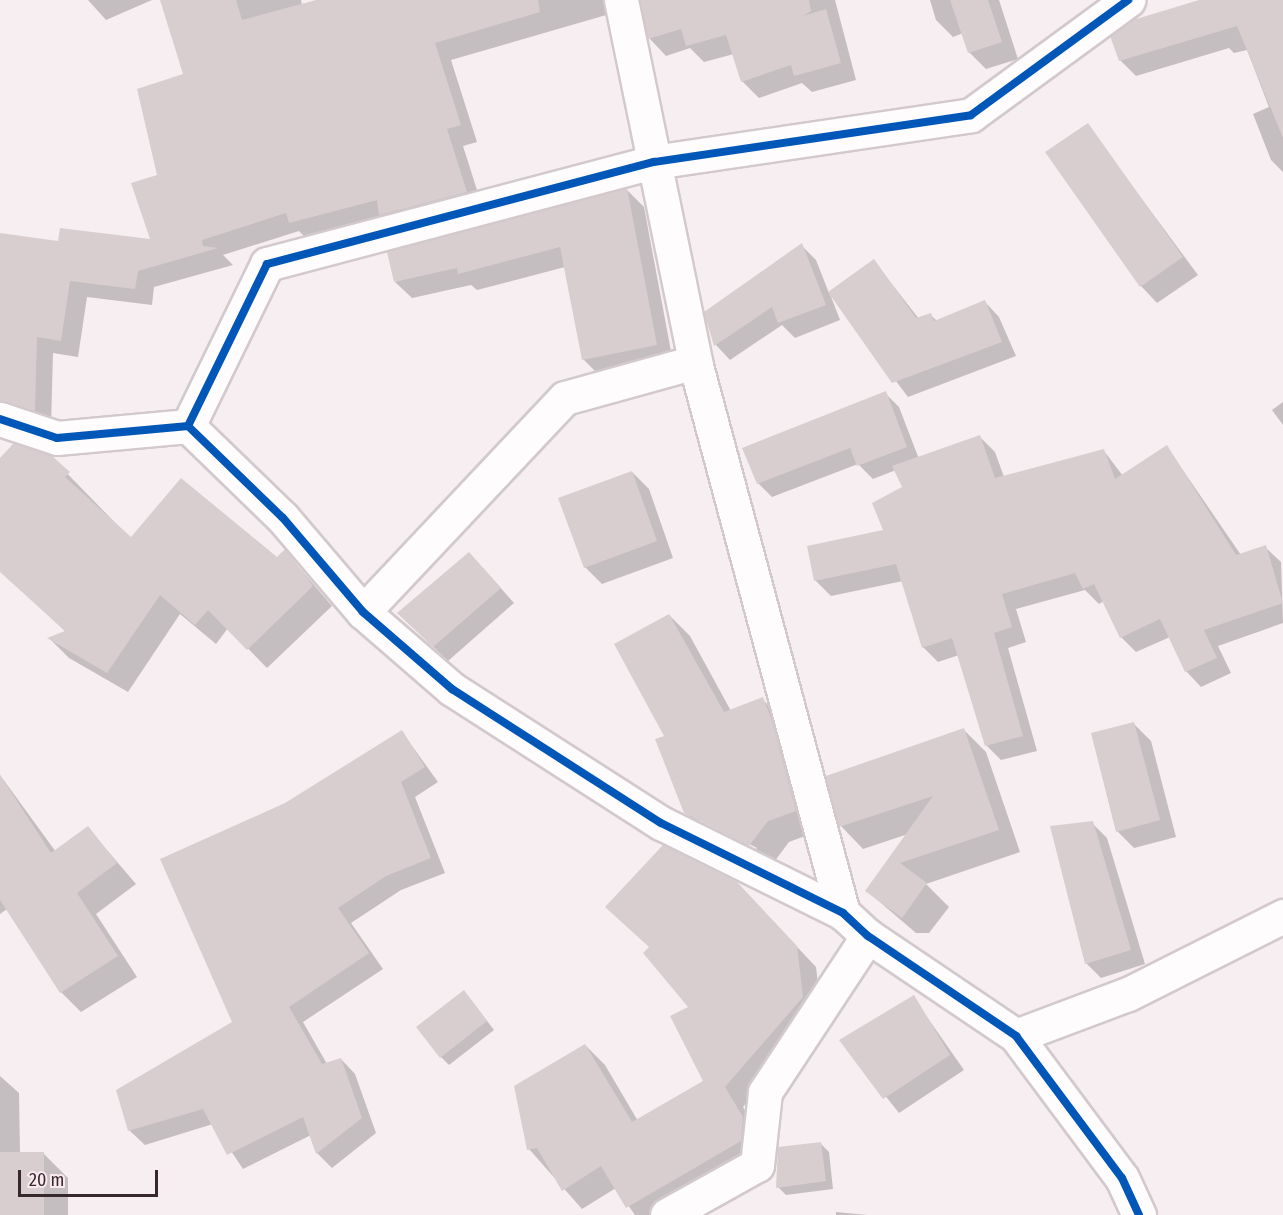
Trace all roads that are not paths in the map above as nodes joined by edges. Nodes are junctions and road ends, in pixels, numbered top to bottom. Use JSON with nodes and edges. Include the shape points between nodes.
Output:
{"nodes":[{"id":1,"x":621,"y":0,"type":"edge"},
{"id":2,"x":1128,"y":0,"type":"edge"},
{"id":3,"x":654,"y":162,"type":"junction"},
{"id":4,"x":695,"y":362,"type":"junction"},
{"id":5,"x":0,"y":419,"type":"edge"},
{"id":6,"x":188,"y":426,"type":"junction"},
{"id":7,"x":363,"y":612,"type":"junction"},
{"id":8,"x":843,"y":913,"type":"junction"},
{"id":9,"x":1283,"y":916,"type":"edge"},
{"id":10,"x":868,"y":936,"type":"junction"},
{"id":11,"x":1016,"y":1036,"type":"junction"},
{"id":12,"x":667,"y":1215,"type":"edge"},
{"id":13,"x":1139,"y":1215,"type":"edge"}],
"edges":[{"from":1,"to":3,"type":"street"},
{"from":2,"to":3,"type":"street","via":[[971,115]]},
{"from":3,"to":4,"type":"street"},
{"from":3,"to":6,"type":"street","via":[[267,264]]},
{"from":4,"to":7,"type":"street","via":[[565,398]]},
{"from":4,"to":8,"type":"street"},
{"from":5,"to":6,"type":"street","via":[[57,438]]},
{"from":6,"to":7,"type":"street","via":[[282,519]]},
{"from":7,"to":8,"type":"street","via":[[452,689],[661,823]]},
{"from":8,"to":10,"type":"street"},
{"from":9,"to":11,"type":"street","via":[[1128,994]]},
{"from":10,"to":11,"type":"street"},
{"from":10,"to":12,"type":"street","via":[[765,1092],[757,1165]]},
{"from":11,"to":13,"type":"street","via":[[1122,1178]]}]}
